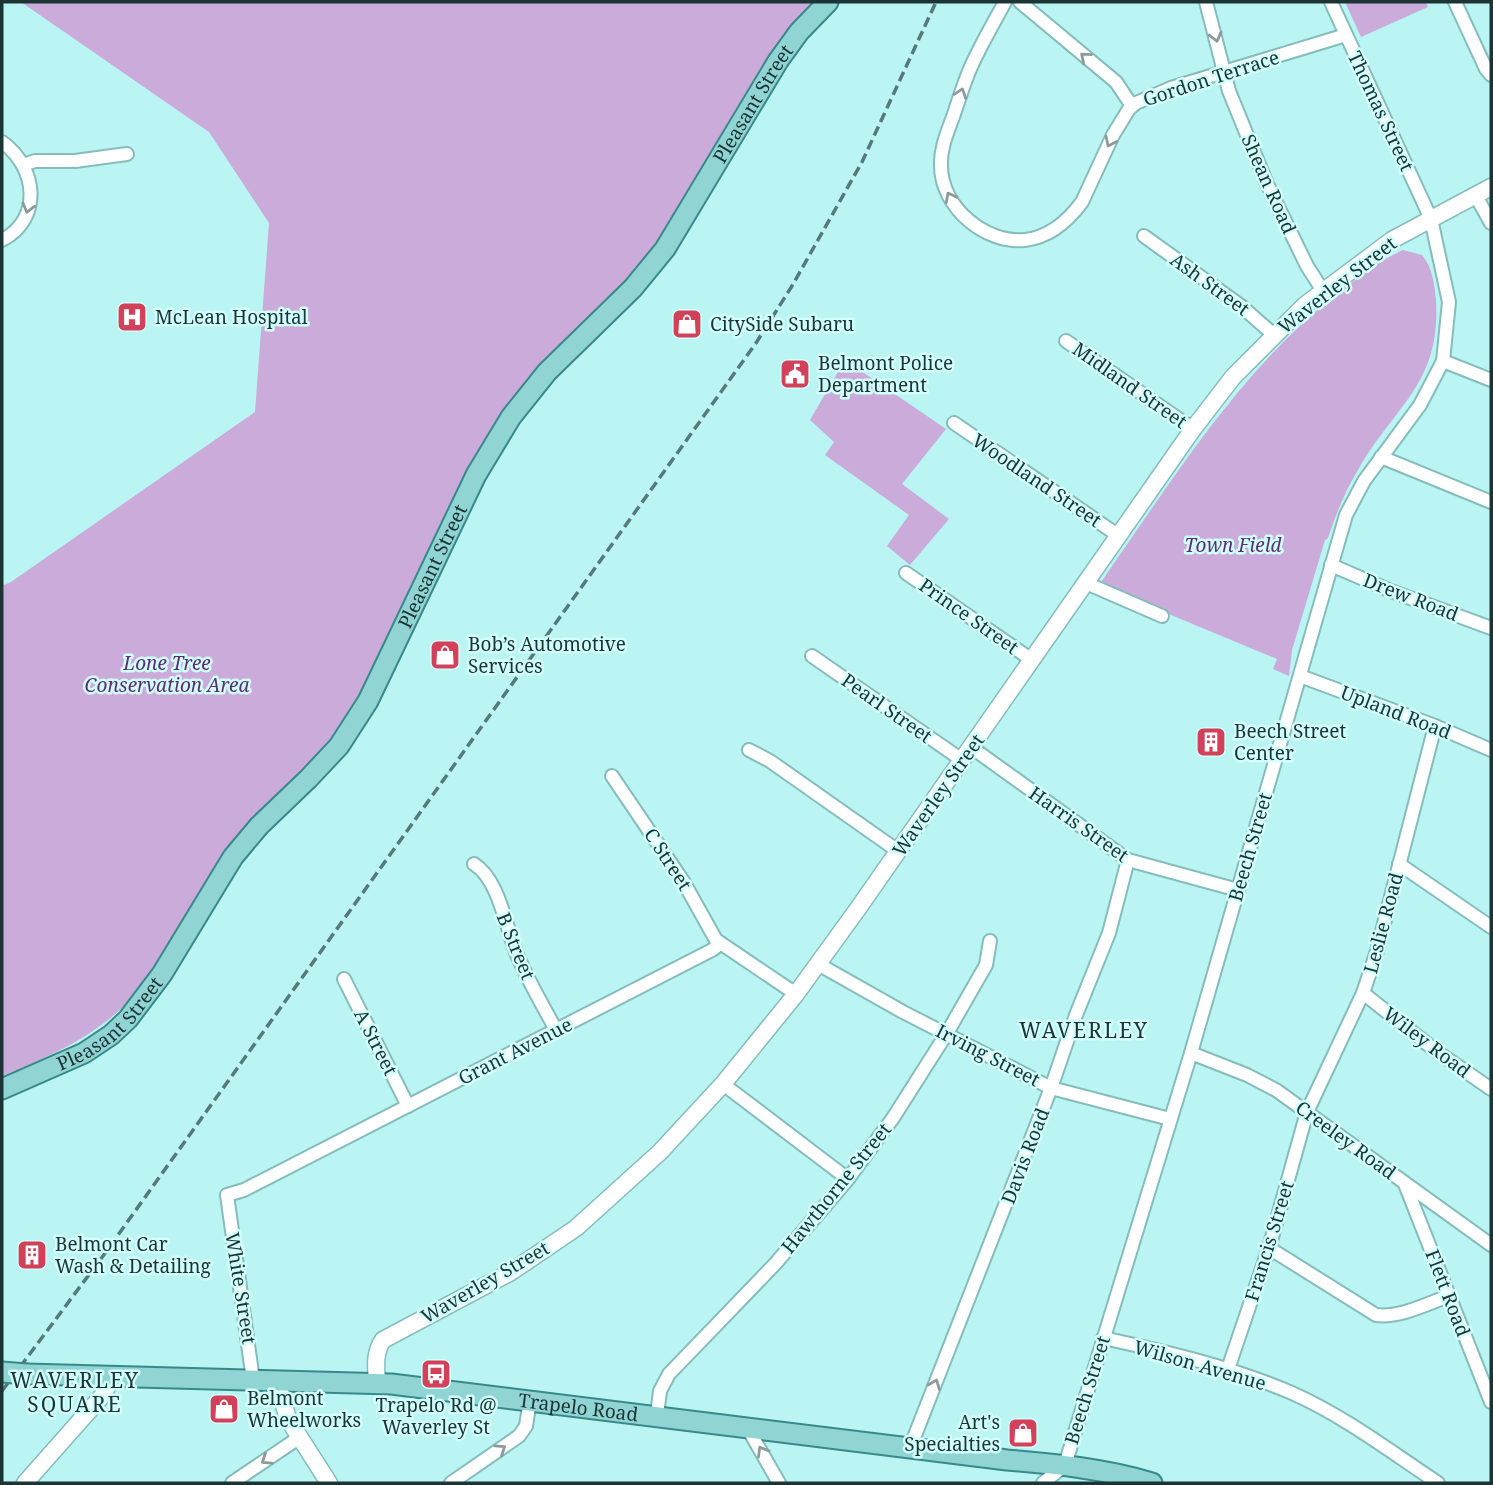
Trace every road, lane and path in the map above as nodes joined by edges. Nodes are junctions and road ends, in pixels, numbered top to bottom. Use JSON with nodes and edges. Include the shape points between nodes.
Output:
{"nodes":[{"id":1,"x":828,"y":2,"type":"edge"},
{"id":2,"x":1005,"y":2,"type":"edge"},
{"id":3,"x":1020,"y":2,"type":"edge"},
{"id":4,"x":1206,"y":2,"type":"edge"},
{"id":5,"x":1331,"y":2,"type":"edge"},
{"id":6,"x":1455,"y":2,"type":"edge"},
{"id":7,"x":1346,"y":35,"type":"junction"},
{"id":8,"x":1224,"y":72,"type":"junction"},
{"id":9,"x":1491,"y":75,"type":"edge"},
{"id":10,"x":1132,"y":106,"type":"junction"},
{"id":11,"x":2,"y":142,"type":"edge"},
{"id":12,"x":127,"y":154,"type":"dead end"},
{"id":13,"x":23,"y":165,"type":"junction"},
{"id":14,"x":1491,"y":187,"type":"edge"},
{"id":15,"x":1476,"y":196,"type":"junction"},
{"id":16,"x":1431,"y":219,"type":"junction"},
{"id":17,"x":1491,"y":223,"type":"edge"},
{"id":18,"x":1144,"y":236,"type":"dead end"},
{"id":19,"x":2,"y":240,"type":"edge"},
{"id":20,"x":1323,"y":290,"type":"junction"},
{"id":21,"x":1273,"y":334,"type":"junction"},
{"id":22,"x":1066,"y":341,"type":"dead end"},
{"id":23,"x":1443,"y":361,"type":"junction"},
{"id":24,"x":1491,"y":380,"type":"edge"},
{"id":25,"x":954,"y":423,"type":"dead end"},
{"id":26,"x":1193,"y":429,"type":"junction"},
{"id":27,"x":1381,"y":457,"type":"junction"},
{"id":28,"x":1491,"y":502,"type":"edge"},
{"id":29,"x":1119,"y":536,"type":"junction"},
{"id":30,"x":1331,"y":565,"type":"junction"},
{"id":31,"x":906,"y":573,"type":"dead end"},
{"id":32,"x":1086,"y":583,"type":"junction"},
{"id":33,"x":1162,"y":616,"type":"dead end"},
{"id":34,"x":1491,"y":628,"type":"edge"},
{"id":35,"x":812,"y":656,"type":"dead end"},
{"id":36,"x":1032,"y":660,"type":"junction"},
{"id":37,"x":1300,"y":676,"type":"junction"},
{"id":38,"x":1435,"y":726,"type":"junction"},
{"id":39,"x":749,"y":750,"type":"dead end"},
{"id":40,"x":1491,"y":750,"type":"edge"},
{"id":41,"x":967,"y":754,"type":"junction"},
{"id":42,"x":612,"y":776,"type":"dead end"},
{"id":43,"x":898,"y":851,"type":"junction"},
{"id":44,"x":1128,"y":860,"type":"junction"},
{"id":45,"x":474,"y":863,"type":"dead end"},
{"id":46,"x":1399,"y":864,"type":"junction"},
{"id":47,"x":1238,"y":890,"type":"junction"},
{"id":48,"x":1491,"y":927,"type":"edge"},
{"id":49,"x":990,"y":941,"type":"dead end"},
{"id":50,"x":720,"y":944,"type":"junction"},
{"id":51,"x":817,"y":964,"type":"junction"},
{"id":52,"x":344,"y":979,"type":"dead end"},
{"id":53,"x":1363,"y":993,"type":"junction"},
{"id":54,"x":796,"y":995,"type":"junction"},
{"id":55,"x":556,"y":1030,"type":"junction"},
{"id":56,"x":947,"y":1033,"type":"junction"},
{"id":57,"x":1191,"y":1053,"type":"junction"},
{"id":58,"x":723,"y":1084,"type":"junction"},
{"id":59,"x":2,"y":1088,"type":"edge"},
{"id":60,"x":1051,"y":1088,"type":"junction"},
{"id":61,"x":1491,"y":1090,"type":"edge"},
{"id":62,"x":408,"y":1106,"type":"junction"},
{"id":63,"x":1307,"y":1112,"type":"junction"},
{"id":64,"x":1170,"y":1119,"type":"junction"},
{"id":65,"x":848,"y":1179,"type":"junction"},
{"id":66,"x":1405,"y":1183,"type":"junction"},
{"id":67,"x":227,"y":1195,"type":"joint"},
{"id":68,"x":1491,"y":1245,"type":"edge"},
{"id":69,"x":1269,"y":1248,"type":"junction"},
{"id":70,"x":1449,"y":1296,"type":"junction"},
{"id":71,"x":1103,"y":1338,"type":"junction"},
{"id":72,"x":1228,"y":1369,"type":"junction"},
{"id":73,"x":2,"y":1372,"type":"edge"},
{"id":74,"x":112,"y":1377,"type":"junction"},
{"id":75,"x":253,"y":1380,"type":"junction"},
{"id":76,"x":278,"y":1381,"type":"junction"},
{"id":77,"x":377,"y":1383,"type":"junction"},
{"id":78,"x":530,"y":1400,"type":"junction"},
{"id":79,"x":1491,"y":1402,"type":"edge"},
{"id":80,"x":657,"y":1415,"type":"junction"},
{"id":81,"x":747,"y":1427,"type":"junction"},
{"id":82,"x":300,"y":1437,"type":"junction"},
{"id":83,"x":910,"y":1448,"type":"junction"},
{"id":84,"x":1065,"y":1465,"type":"junction"},
{"id":85,"x":774,"y":1481,"type":"edge"},
{"id":86,"x":25,"y":1483,"type":"edge"},
{"id":87,"x":232,"y":1483,"type":"edge"},
{"id":88,"x":329,"y":1483,"type":"edge"},
{"id":89,"x":450,"y":1483,"type":"edge"},
{"id":90,"x":1043,"y":1483,"type":"edge"},
{"id":91,"x":1152,"y":1483,"type":"edge"},
{"id":92,"x":1438,"y":1483,"type":"edge"}],
"edges":[{"from":1,"to":59,"type":"main road","name":"Pleasant Street","via":[[778,61],[666,249],[547,372],[511,417],[476,475],[368,701],[339,746],[233,856],[162,974],[128,1019],[84,1053]]},
{"from":10,"to":2,"type":"street","name":"Gordon Terrace","one_way":true,"via":[[1082,202],[1055,229],[1015,240],[973,224],[950,197],[941,158],[970,68]]},
{"from":10,"to":3,"type":"street","one_way":true,"via":[[1116,82]]},
{"from":4,"to":8,"type":"street","name":"Shean Road","one_way":true},
{"from":5,"to":7,"type":"street","name":"Thomas Street"},
{"from":6,"to":9,"type":"street"},
{"from":7,"to":8,"type":"street","name":"Gordon Terrace"},
{"from":7,"to":16,"type":"street","name":"Thomas Street"},
{"from":8,"to":10,"type":"street","name":"Gordon Terrace"},
{"from":8,"to":20,"type":"street","name":"Shean Road","via":[[1267,184]]},
{"from":11,"to":13,"type":"street"},
{"from":12,"to":13,"type":"street"},
{"from":13,"to":19,"type":"street","one_way":true,"via":[[31,189],[28,212],[22,225]]},
{"from":14,"to":15,"type":"street","name":"Waverley Street"},
{"from":15,"to":16,"type":"street","name":"Waverley Street"},
{"from":15,"to":17,"type":"street"},
{"from":16,"to":20,"type":"street","name":"Waverley Street","via":[[1391,240]]},
{"from":16,"to":23,"type":"street","name":"Beech Street","via":[[1449,302]]},
{"from":18,"to":21,"type":"street","name":"Ash Street"},
{"from":20,"to":21,"type":"street","name":"Waverley Street"},
{"from":21,"to":26,"type":"street","name":"Waverley Street"},
{"from":22,"to":26,"type":"street","name":"Midland Street"},
{"from":23,"to":24,"type":"street"},
{"from":23,"to":27,"type":"street","name":"Beech Street","via":[[1420,405]]},
{"from":25,"to":29,"type":"street","name":"Woodland Street"},
{"from":26,"to":29,"type":"street","name":"Waverley Street"},
{"from":27,"to":28,"type":"street"},
{"from":27,"to":30,"type":"street","name":"Beech Street","via":[[1346,515]]},
{"from":29,"to":32,"type":"street","name":"Waverley Street"},
{"from":30,"to":34,"type":"street","name":"Drew Road"},
{"from":30,"to":37,"type":"street","name":"Beech Street"},
{"from":31,"to":36,"type":"street","name":"Prince Street"},
{"from":32,"to":33,"type":"street"},
{"from":32,"to":36,"type":"street","name":"Waverley Street"},
{"from":35,"to":41,"type":"street","name":"Pearl Street"},
{"from":36,"to":41,"type":"street","name":"Waverley Street"},
{"from":37,"to":38,"type":"street","name":"Upland Road"},
{"from":37,"to":47,"type":"street","name":"Beech Street"},
{"from":38,"to":40,"type":"street","name":"Upland Road"},
{"from":38,"to":46,"type":"street","name":"Leslie Road"},
{"from":39,"to":43,"type":"street"},
{"from":41,"to":43,"type":"street","name":"Waverley Street"},
{"from":41,"to":44,"type":"street","name":"Harris Street"},
{"from":42,"to":50,"type":"street","name":"C Street"},
{"from":43,"to":51,"type":"street","name":"Waverley Street"},
{"from":44,"to":47,"type":"street","name":"Harris Street"},
{"from":44,"to":60,"type":"street","name":"Davis Road","via":[[1109,933]]},
{"from":45,"to":55,"type":"street","name":"B Street","via":[[493,888],[517,955]]},
{"from":46,"to":48,"type":"street"},
{"from":46,"to":53,"type":"street","name":"Leslie Road"},
{"from":47,"to":57,"type":"street","name":"Beech Street"},
{"from":49,"to":56,"type":"street","name":"Hawthorne Street","via":[[986,965]]},
{"from":50,"to":54,"type":"street"},
{"from":50,"to":55,"type":"street","name":"Grant Avenue"},
{"from":51,"to":54,"type":"street","name":"Waverley Street"},
{"from":51,"to":56,"type":"street","name":"Irving Street"},
{"from":52,"to":62,"type":"street","name":"A Street"},
{"from":53,"to":61,"type":"street","name":"Wiley Road"},
{"from":53,"to":63,"type":"street","name":"Leslie Road"},
{"from":54,"to":58,"type":"street","name":"Waverley Street"},
{"from":55,"to":62,"type":"street","name":"Grant Avenue"},
{"from":56,"to":60,"type":"street","name":"Irving Street"},
{"from":56,"to":65,"type":"street","name":"Hawthorne Street"},
{"from":57,"to":63,"type":"street","name":"Creeley Road","via":[[1247,1075]]},
{"from":57,"to":64,"type":"street","name":"Beech Street"},
{"from":58,"to":65,"type":"street"},
{"from":58,"to":77,"type":"street","name":"Waverley Street","via":[[660,1152],[576,1228],[511,1272],[383,1340],[376,1356]]},
{"from":60,"to":64,"type":"street","name":"Irving Street"},
{"from":83,"to":60,"type":"street","name":"Davis Road","one_way":true},
{"from":62,"to":67,"type":"street","name":"Grant Avenue"},
{"from":63,"to":66,"type":"street","name":"Creeley Road"},
{"from":63,"to":69,"type":"street","name":"Francis Street"},
{"from":64,"to":71,"type":"street","name":"Beech Street"},
{"from":65,"to":80,"type":"street","name":"Hawthorne Street","via":[[669,1374],[660,1391]]},
{"from":66,"to":68,"type":"street","name":"Creeley Road"},
{"from":66,"to":70,"type":"street","name":"Flett Road"},
{"from":67,"to":75,"type":"street","name":"White Street"},
{"from":69,"to":70,"type":"street","via":[[1376,1315],[1405,1312]]},
{"from":69,"to":72,"type":"street","name":"Francis Street"},
{"from":70,"to":79,"type":"street","name":"Flett Road"},
{"from":71,"to":72,"type":"street","name":"Wilson Avenue"},
{"from":71,"to":84,"type":"street","name":"Beech Street"},
{"from":72,"to":92,"type":"street","name":"Wilson Avenue","via":[[1294,1394],[1359,1430]]},
{"from":73,"to":74,"type":"main road","name":"Trapelo Road","bridge":true},
{"from":74,"to":75,"type":"main road","name":"Trapelo Road"},
{"from":74,"to":86,"type":"street","via":[[103,1395]]},
{"from":75,"to":76,"type":"main road","name":"Trapelo Road"},
{"from":76,"to":77,"type":"main road","name":"Trapelo Road"},
{"from":76,"to":82,"type":"street","via":[[285,1414]]},
{"from":77,"to":78,"type":"main road","name":"Trapelo Road"},
{"from":78,"to":80,"type":"main road","name":"Trapelo Road"},
{"from":89,"to":78,"type":"street","one_way":true,"via":[[519,1436],[526,1426]]},
{"from":80,"to":81,"type":"main road","name":"Trapelo Road"},
{"from":81,"to":83,"type":"main road","name":"Trapelo Road"},
{"from":85,"to":81,"type":"street","one_way":true},
{"from":82,"to":87,"type":"street","one_way":true},
{"from":82,"to":88,"type":"street"},
{"from":83,"to":84,"type":"main road","name":"Trapelo Road"},
{"from":84,"to":90,"type":"street","name":"Beech Street"},
{"from":84,"to":91,"type":"main road","name":"Trapelo Road"}]}
